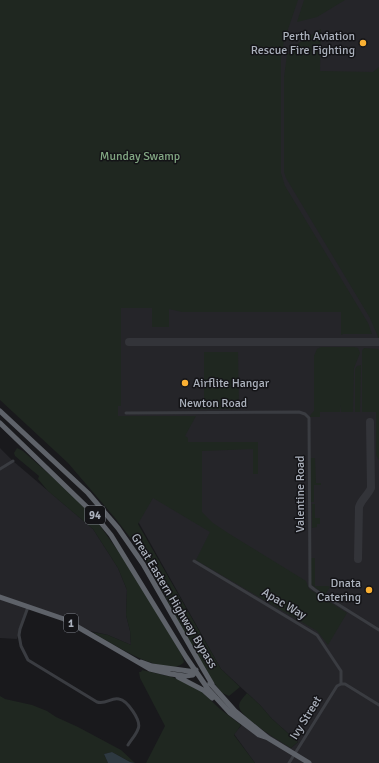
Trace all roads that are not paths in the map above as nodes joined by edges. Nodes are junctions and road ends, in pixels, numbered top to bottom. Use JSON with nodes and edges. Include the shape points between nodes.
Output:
{"nodes":[{"id":1,"x":0,"y":410,"type":"edge"},
{"id":2,"x":299,"y":412,"type":"joint"},
{"id":3,"x":126,"y":413,"type":"dead end"},
{"id":4,"x":0,"y":423,"type":"edge"},
{"id":5,"x":13,"y":461,"type":"dead end"},
{"id":6,"x":0,"y":469,"type":"edge"},
{"id":7,"x":194,"y":561,"type":"dead end"},
{"id":8,"x":0,"y":597,"type":"edge"},
{"id":9,"x":28,"y":607,"type":"junction"},
{"id":10,"x":379,"y":630,"type":"edge"},
{"id":11,"x":190,"y":648,"type":"junction"},
{"id":12,"x":186,"y":658,"type":"junction"},
{"id":13,"x":136,"y":662,"type":"junction"},
{"id":14,"x":180,"y":669,"type":"junction"},
{"id":15,"x":196,"y":672,"type":"junction"},
{"id":16,"x":171,"y":674,"type":"junction"},
{"id":17,"x":212,"y":684,"type":"junction"},
{"id":18,"x":341,"y":684,"type":"junction"},
{"id":19,"x":379,"y":705,"type":"edge"},
{"id":20,"x":224,"y":707,"type":"junction"},
{"id":21,"x":268,"y":738,"type":"junction"},
{"id":22,"x":128,"y":745,"type":"dead end"},
{"id":23,"x":294,"y":754,"type":"junction"},
{"id":24,"x":289,"y":763,"type":"edge"},
{"id":25,"x":309,"y":763,"type":"edge"}],
"edges":[{"from":1,"to":11,"type":"highway","name":"Great Eastern Highway Bypass","number":"94","via":[[88,493],[118,528],[143,564]]},
{"from":2,"to":3,"type":"street","name":"Newton Road"},
{"from":2,"to":10,"type":"street","name":"Valentine Road","via":[[309,418],[310,586]]},
{"from":4,"to":12,"type":"highway","name":"Great Eastern Highway Bypass","number":"94","via":[[93,513],[111,535]]},
{"from":5,"to":6,"type":"street"},
{"from":7,"to":18,"type":"street","name":"Apac Way","via":[[317,635],[341,671]]},
{"from":8,"to":9,"type":"highway","number":"1"},
{"from":9,"to":13,"type":"highway","number":"1","via":[[64,619]]},
{"from":9,"to":22,"type":"street","via":[[19,635],[28,660],[97,702],[106,703],[115,699],[126,702],[139,724]]},
{"from":11,"to":15,"type":"highway","via":[[198,667]]},
{"from":11,"to":17,"type":"highway","name":"Great Eastern Highway Bypass","number":"94"},
{"from":12,"to":14,"type":"highway","via":[[187,664]]},
{"from":12,"to":15,"type":"highway","name":"Great Eastern Highway Bypass","number":"94"},
{"from":13,"to":14,"type":"highway","number":"1"},
{"from":13,"to":16,"type":"highway","number":"1","via":[[150,669]]},
{"from":14,"to":15,"type":"highway","number":"1"},
{"from":15,"to":16,"type":"highway","via":[[190,676]]},
{"from":15,"to":17,"type":"highway","number":"1"},
{"from":15,"to":20,"type":"highway","number":"94"},
{"from":16,"to":20,"type":"highway","number":"1","via":[[203,690]]},
{"from":17,"to":21,"type":"highway","number":"94","via":[[235,711]]},
{"from":18,"to":19,"type":"street"},
{"from":18,"to":23,"type":"street","name":"Ivy Street","via":[[337,686]]},
{"from":20,"to":21,"type":"highway","number":"94","via":[[259,735]]},
{"from":21,"to":23,"type":"highway","number":"94"},
{"from":23,"to":24,"type":"street","name":"Ivy Street"},
{"from":23,"to":25,"type":"highway","number":"94"}]}
